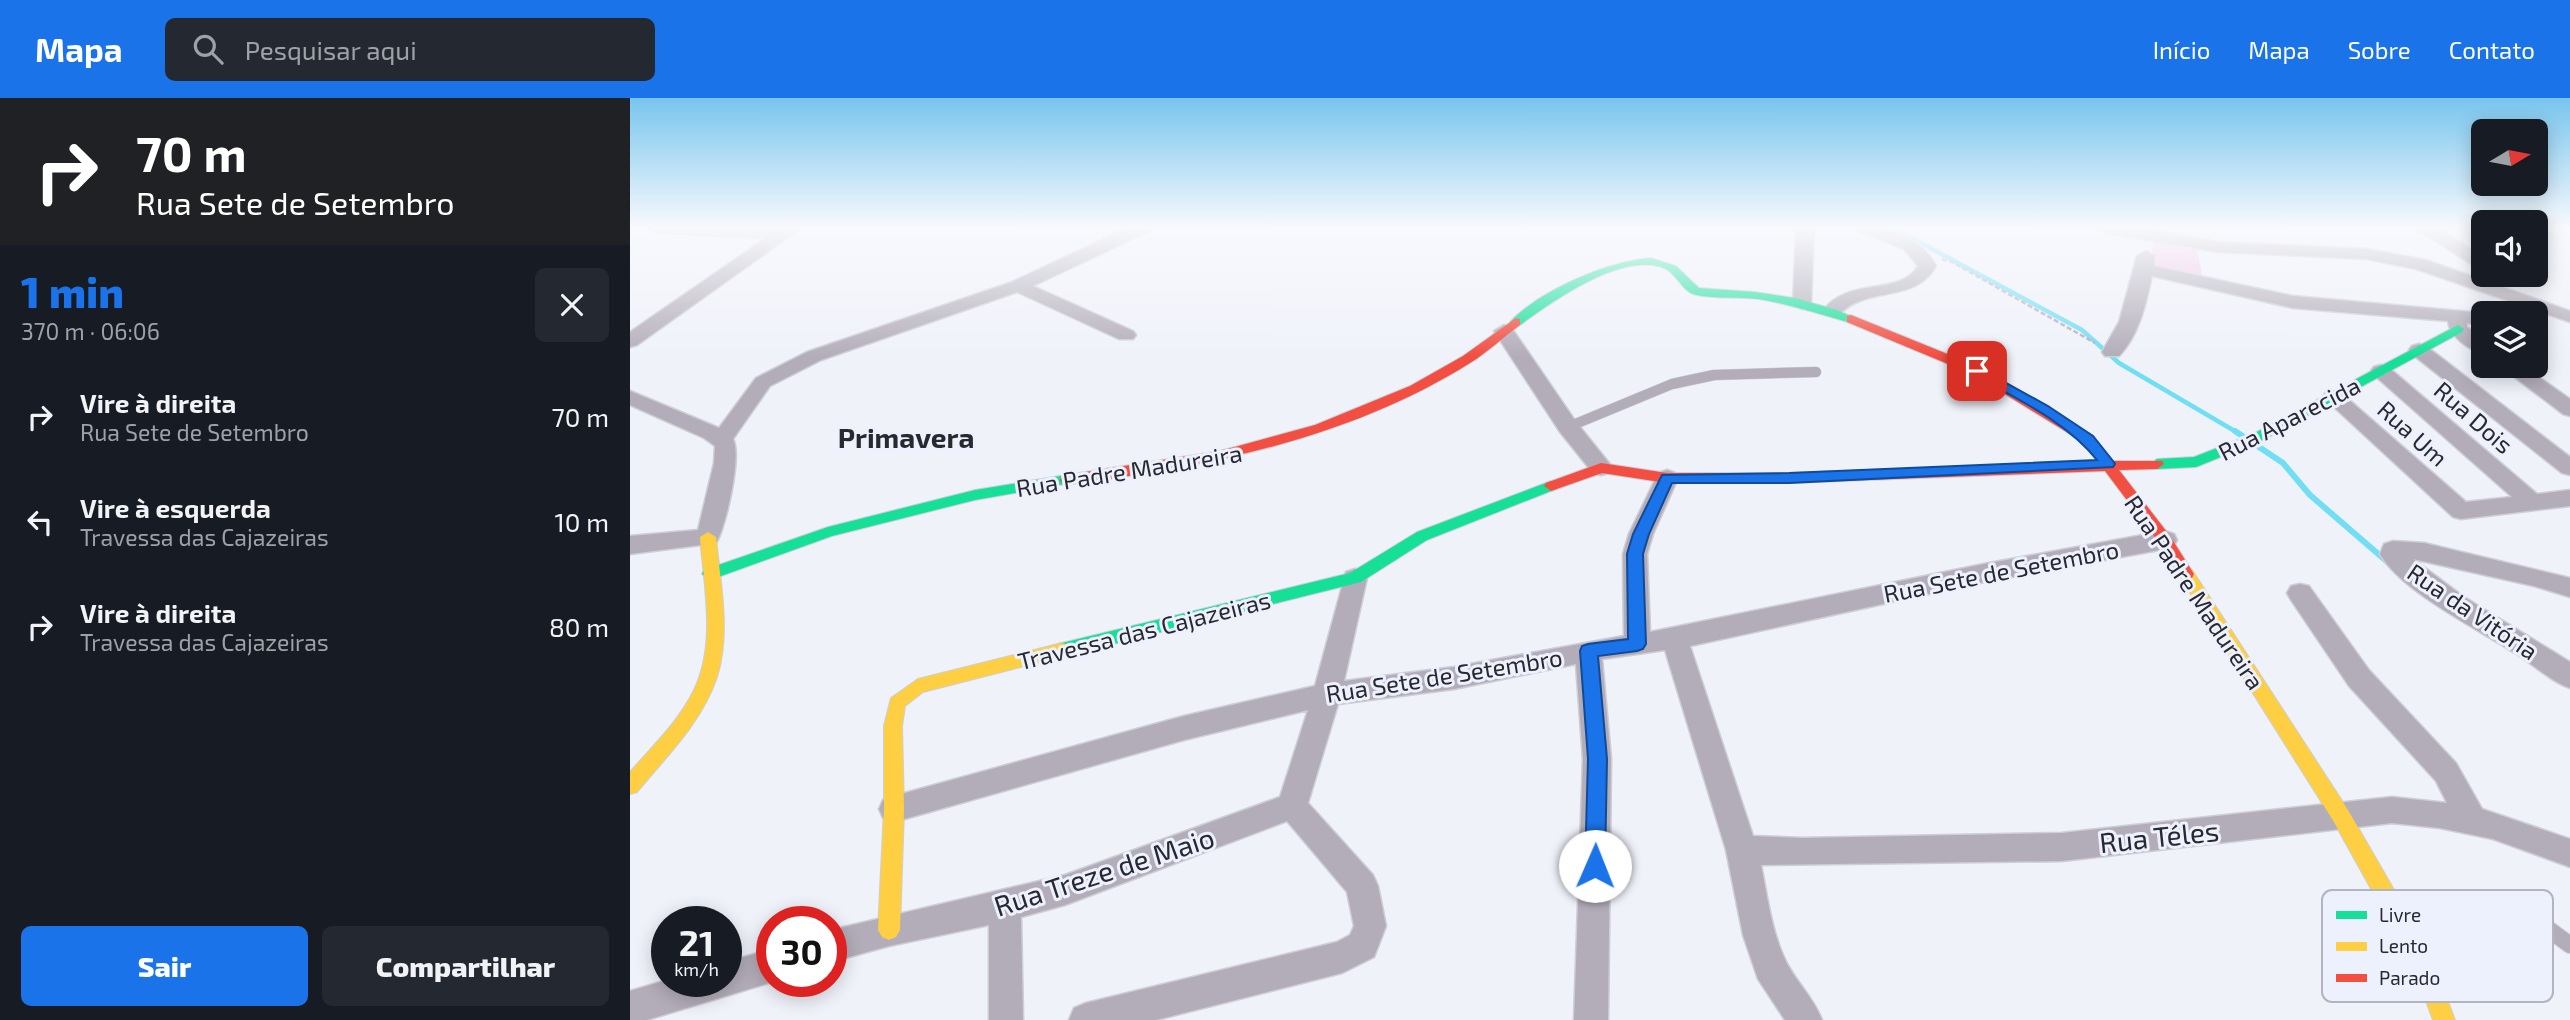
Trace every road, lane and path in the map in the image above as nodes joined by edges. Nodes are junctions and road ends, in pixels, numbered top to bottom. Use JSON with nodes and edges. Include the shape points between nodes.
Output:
{"nodes":[{"id":1,"x":730,"y":271,"type":"edge"},
{"id":2,"x":1050,"y":271,"type":"edge"},
{"id":3,"x":1613,"y":271,"type":"edge"},
{"id":4,"x":1678,"y":271,"type":"edge"},
{"id":5,"x":1803,"y":271,"type":"edge"},
{"id":6,"x":1924,"y":271,"type":"edge"},
{"id":7,"x":1968,"y":271,"type":"edge"},
{"id":8,"x":2144,"y":271,"type":"edge"},
{"id":9,"x":2154,"y":271,"type":"edge"},
{"id":10,"x":2439,"y":271,"type":"edge"},
{"id":11,"x":1018,"y":286,"type":"junction"},
{"id":12,"x":2521,"y":287,"type":"edge"},
{"id":13,"x":2522,"y":301,"type":"edge"},
{"id":14,"x":1802,"y":303,"type":"junction"},
{"id":15,"x":2548,"y":310,"type":"edge"},
{"id":16,"x":1832,"y":312,"type":"junction"},
{"id":17,"x":2570,"y":317,"type":"edge"},
{"id":18,"x":2471,"y":321,"type":"edge"},
{"id":19,"x":2458,"y":324,"type":"junction"},
{"id":20,"x":1504,"y":331,"type":"junction"},
{"id":21,"x":1126,"y":335,"type":"dead end"},
{"id":22,"x":2471,"y":336,"type":"edge"},
{"id":23,"x":630,"y":341,"type":"edge"},
{"id":24,"x":2419,"y":350,"type":"junction"},
{"id":25,"x":2112,"y":352,"type":"joint"},
{"id":26,"x":2381,"y":371,"type":"junction"},
{"id":27,"x":1816,"y":372,"type":"dead end"},
{"id":28,"x":2527,"y":378,"type":"edge"},
{"id":29,"x":630,"y":397,"type":"edge"},
{"id":30,"x":2333,"y":397,"type":"junction"},
{"id":31,"x":2570,"y":409,"type":"edge"},
{"id":32,"x":1568,"y":427,"type":"junction"},
{"id":33,"x":722,"y":439,"type":"junction"},
{"id":34,"x":2108,"y":464,"type":"junction"},
{"id":35,"x":1601,"y":468,"type":"junction"},
{"id":36,"x":2570,"y":468,"type":"edge"},
{"id":37,"x":1667,"y":478,"type":"junction"},
{"id":38,"x":2570,"y":498,"type":"edge"},
{"id":39,"x":2533,"y":503,"type":"junction"},
{"id":40,"x":708,"y":537,"type":"junction"},
{"id":41,"x":2165,"y":540,"type":"junction"},
{"id":42,"x":630,"y":545,"type":"edge"},
{"id":43,"x":710,"y":574,"type":"junction"},
{"id":44,"x":1355,"y":578,"type":"junction"},
{"id":45,"x":2570,"y":588,"type":"edge"},
{"id":46,"x":2300,"y":593,"type":"dead end"},
{"id":47,"x":1675,"y":639,"type":"junction"},
{"id":48,"x":1637,"y":644,"type":"junction"},
{"id":49,"x":1588,"y":651,"type":"junction"},
{"id":50,"x":2570,"y":677,"type":"edge"},
{"id":51,"x":1328,"y":694,"type":"junction"},
{"id":52,"x":630,"y":786,"type":"edge"},
{"id":53,"x":1292,"y":806,"type":"junction"},
{"id":54,"x":894,"y":809,"type":"junction"},
{"id":55,"x":2341,"y":816,"type":"junction"},
{"id":56,"x":2472,"y":821,"type":"junction"},
{"id":57,"x":1742,"y":850,"type":"junction"},
{"id":58,"x":2570,"y":853,"type":"edge"},
{"id":59,"x":2383,"y":890,"type":"edge"},
{"id":60,"x":1005,"y":906,"type":"junction"},
{"id":61,"x":890,"y":930,"type":"junction"},
{"id":62,"x":2553,"y":932,"type":"edge"},
{"id":63,"x":847,"y":942,"type":"edge"},
{"id":64,"x":2570,"y":944,"type":"edge"},
{"id":65,"x":666,"y":997,"type":"edge"},
{"id":66,"x":2437,"y":1002,"type":"edge"},
{"id":67,"x":630,"y":1008,"type":"edge"},
{"id":68,"x":1142,"y":1013,"type":"edge"},
{"id":69,"x":1006,"y":1020,"type":"edge"},
{"id":70,"x":1086,"y":1020,"type":"edge"},
{"id":71,"x":1591,"y":1020,"type":"edge"},
{"id":72,"x":1804,"y":1020,"type":"edge"},
{"id":73,"x":2444,"y":1020,"type":"edge"}],
"edges":[{"from":1,"to":23,"type":"street"},
{"from":2,"to":11,"type":"street"},
{"from":3,"to":20,"type":"street","name":"Rua Padre Madureira","via":[[1562,291]]},
{"from":4,"to":14,"type":"street","name":"Rua Padre Madureira","via":[[1699,292],[1744,293]]},
{"from":5,"to":14,"type":"street"},
{"from":6,"to":16,"type":"street","via":[[1918,280],[1850,296]]},
{"from":7,"to":25,"type":"path"},
{"from":8,"to":25,"type":"street","via":[[2123,339]]},
{"from":9,"to":19,"type":"street","via":[[2293,302],[2388,308]]},
{"from":10,"to":13,"type":"street"},
{"from":11,"to":21,"type":"street"},
{"from":11,"to":33,"type":"street","via":[[814,356],[771,376]]},
{"from":12,"to":17,"type":"street"},
{"from":14,"to":16,"type":"street","name":"Rua Padre Madureira"},
{"from":15,"to":17,"type":"street"},
{"from":16,"to":34,"type":"street","name":"Rua Padre Madureira","via":[[2000,383],[2088,439]]},
{"from":18,"to":19,"type":"street"},
{"from":19,"to":22,"type":"street"},
{"from":19,"to":24,"type":"street","name":"Rua Aparecida"},
{"from":20,"to":32,"type":"street"},
{"from":20,"to":43,"type":"street","name":"Rua Padre Madureira","via":[[1458,365],[1407,392],[1259,448],[1166,468],[976,494],[812,536]]},
{"from":24,"to":26,"type":"street","name":"Rua Aparecida"},
{"from":24,"to":36,"type":"street"},
{"from":26,"to":30,"type":"street","name":"Rua Aparecida"},
{"from":26,"to":39,"type":"street","name":"Rua Dois"},
{"from":27,"to":32,"type":"lane","via":[[1714,375],[1672,384]]},
{"from":28,"to":31,"type":"street"},
{"from":29,"to":33,"type":"street"},
{"from":30,"to":34,"type":"street","name":"Rua Aparecida","via":[[2258,437],[2196,462]]},
{"from":30,"to":39,"type":"street","name":"Rua Um","via":[[2457,509],[2465,512]]},
{"from":32,"to":35,"type":"street"},
{"from":33,"to":40,"type":"street","via":[[725,463]]},
{"from":34,"to":37,"type":"street","name":"Travessa das Cajazeiras","via":[[1789,478]]},
{"from":34,"to":41,"type":"street","name":"Rua Padre Madureira"},
{"from":35,"to":37,"type":"street","name":"Travessa das Cajazeiras"},
{"from":35,"to":44,"type":"street","name":"Travessa das Cajazeiras","via":[[1422,536]]},
{"from":37,"to":48,"type":"street","via":[[1635,554]]},
{"from":38,"to":39,"type":"street"},
{"from":40,"to":42,"type":"street"},
{"from":40,"to":43,"type":"street"},
{"from":41,"to":47,"type":"street","name":"Rua Sete de Setembro"},
{"from":41,"to":55,"type":"street","name":"Rua Padre Madureira"},
{"from":43,"to":52,"type":"street","via":[[713,650],[708,677]]},
{"from":44,"to":51,"type":"street"},
{"from":44,"to":54,"type":"street","name":"Travessa das Cajazeiras","via":[[918,686],[903,696],[895,711]]},
{"from":45,"to":50,"type":"street","name":"Rua da Vitória","via":[[2525,573],[2428,553],[2404,549],[2392,554]]},
{"from":46,"to":56,"type":"street","via":[[2359,678],[2445,772]]},
{"from":47,"to":48,"type":"street","name":"Rua Sete de Setembro"},
{"from":47,"to":57,"type":"street"},
{"from":48,"to":49,"type":"street","name":"Rua Sete de Setembro"},
{"from":49,"to":51,"type":"street","name":"Rua Sete de Setembro","via":[[1454,678]]},
{"from":49,"to":71,"type":"street","via":[[1597,759]]},
{"from":51,"to":53,"type":"street"},
{"from":51,"to":54,"type":"street","name":"Rua Sete de Setembro","via":[[1184,728]]},
{"from":53,"to":60,"type":"street","name":"Rua Treze de Maio","via":[[1077,886]]},
{"from":53,"to":68,"type":"street","via":[[1362,886],[1370,926],[1362,946],[1342,957]]},
{"from":54,"to":61,"type":"street","name":"Travessa das Cajazeiras"},
{"from":55,"to":56,"type":"street","name":"Rua Téles","via":[[2392,810]]},
{"from":55,"to":57,"type":"street","name":"Rua Téles","via":[[2062,847]]},
{"from":55,"to":59,"type":"street","name":"Rua Padre Madureira"},
{"from":56,"to":58,"type":"street","name":"Rua Téles"},
{"from":57,"to":72,"type":"street","via":[[1770,967]]},
{"from":60,"to":61,"type":"street","name":"Rua Treze de Maio"},
{"from":60,"to":69,"type":"street"},
{"from":61,"to":63,"type":"street","name":"Rua Treze de Maio"},
{"from":62,"to":64,"type":"lane"},
{"from":65,"to":67,"type":"street"},
{"from":66,"to":73,"type":"street","name":"Rua Padre Madureira"},
{"from":68,"to":70,"type":"street"}]}
